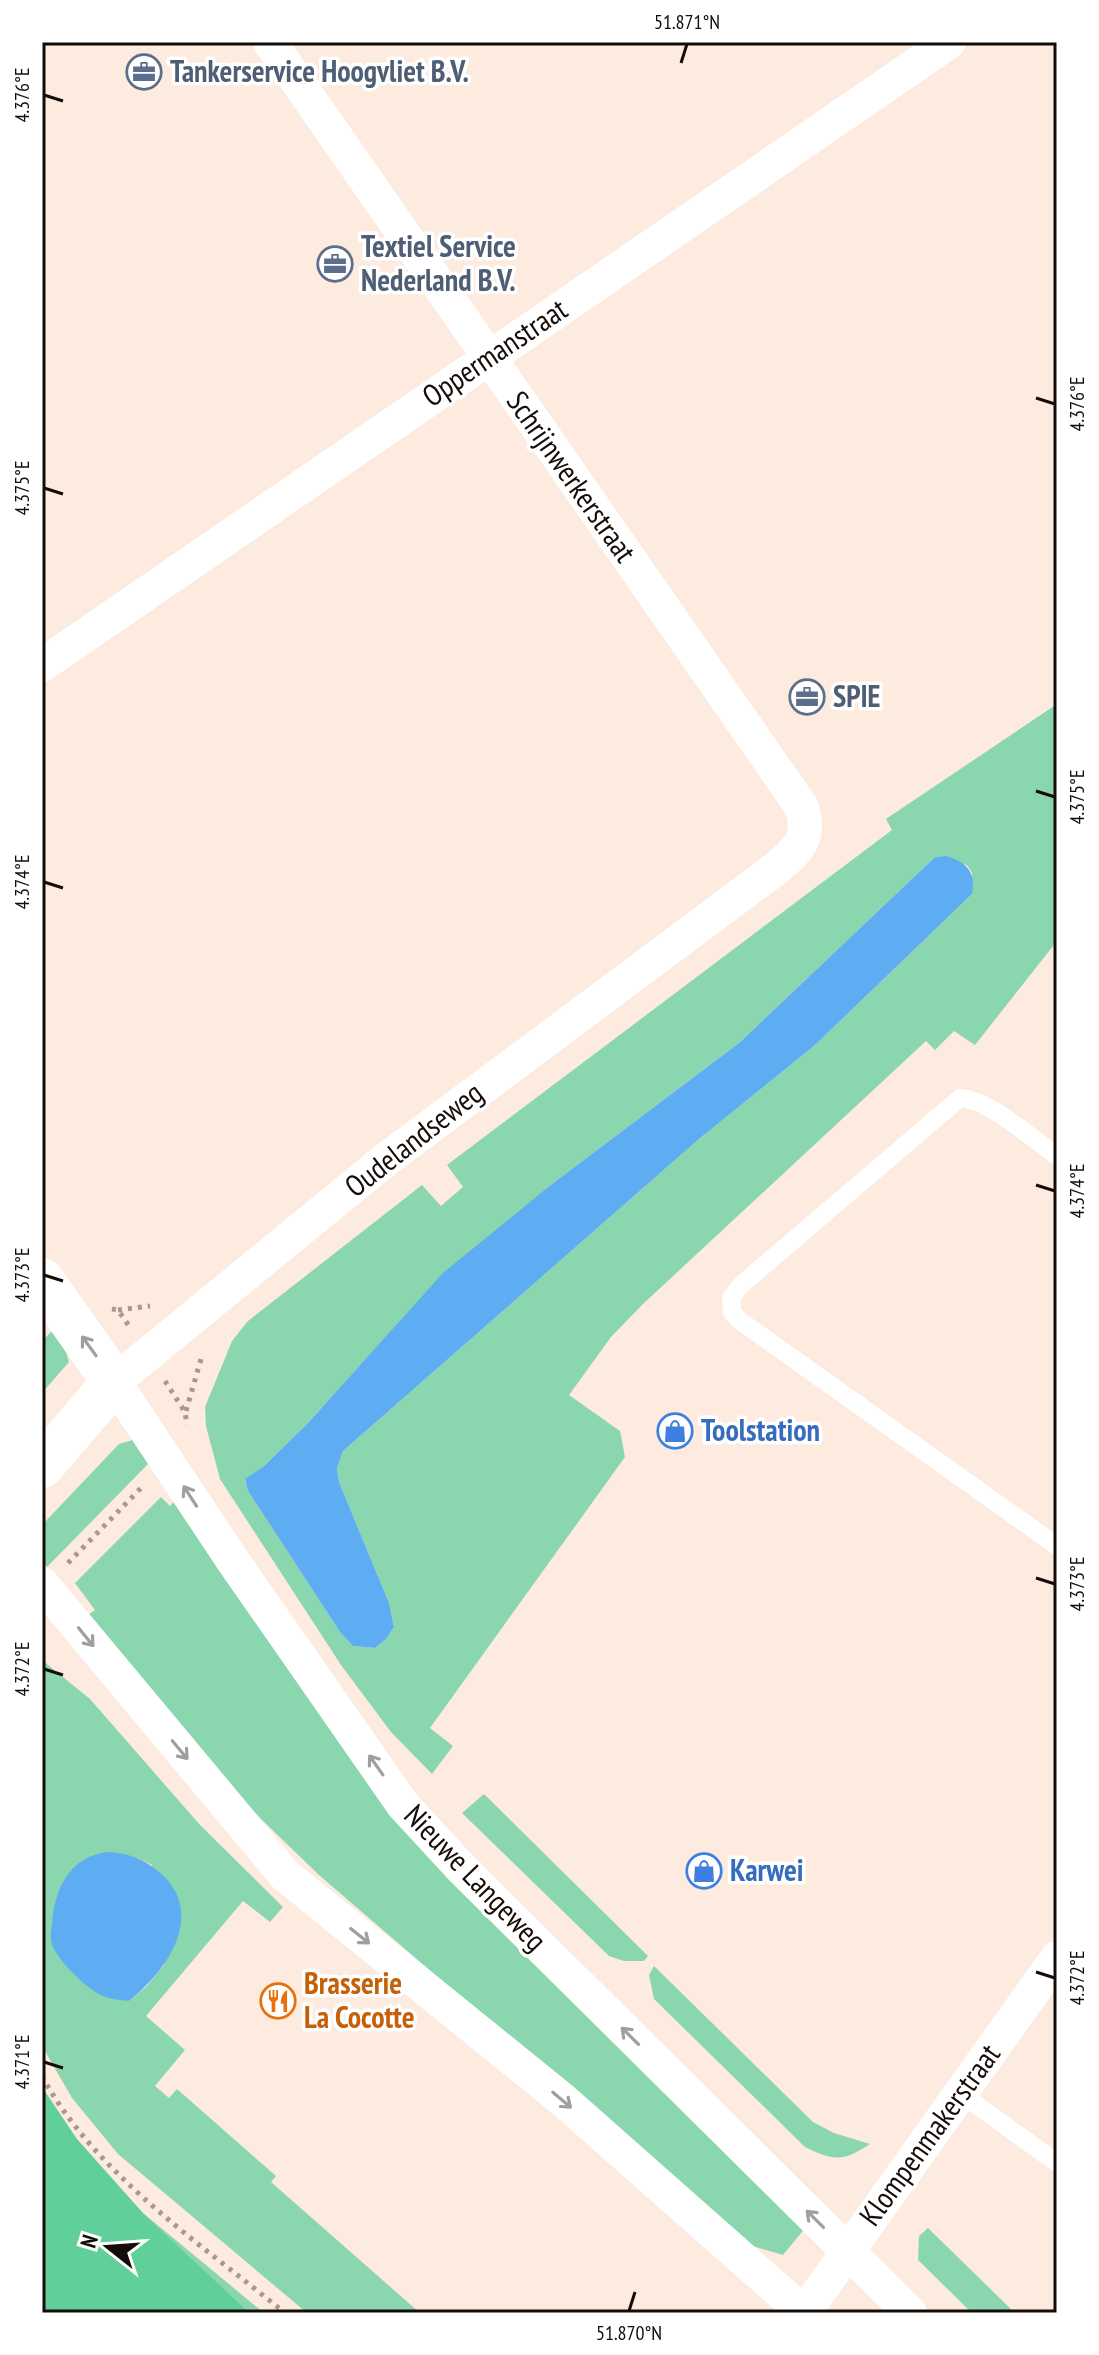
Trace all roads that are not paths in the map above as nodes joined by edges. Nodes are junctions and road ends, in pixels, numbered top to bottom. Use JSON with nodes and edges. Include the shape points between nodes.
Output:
{"nodes":[{"id":1,"x":270,"y":42,"type":"edge"},
{"id":2,"x":949,"y":42,"type":"edge"},
{"id":3,"x":488,"y":358,"type":"junction"},
{"id":4,"x":42,"y":665,"type":"edge"},
{"id":5,"x":805,"y":836,"type":"joint"},
{"id":6,"x":1057,"y":1156,"type":"edge"},
{"id":7,"x":42,"y":1280,"type":"edge"},
{"id":8,"x":114,"y":1382,"type":"junction"},
{"id":9,"x":42,"y":1466,"type":"edge"},
{"id":10,"x":1057,"y":1546,"type":"edge"},
{"id":11,"x":43,"y":1586,"type":"edge"},
{"id":12,"x":1057,"y":1958,"type":"edge"},
{"id":13,"x":960,"y":2093,"type":"junction"},
{"id":14,"x":1057,"y":2163,"type":"edge"},
{"id":15,"x":847,"y":2251,"type":"junction"},
{"id":16,"x":804,"y":2313,"type":"edge"},
{"id":17,"x":910,"y":2313,"type":"edge"}],
"edges":[{"from":1,"to":3,"type":"street","name":"Schrijnwerkerstraat"},
{"from":2,"to":3,"type":"street","name":"Oppermanstraat"},
{"from":3,"to":4,"type":"street","name":"Oppermanstraat"},
{"from":3,"to":5,"type":"street","name":"Schrijnwerkerstraat","via":[[801,806]]},
{"from":5,"to":8,"type":"street","name":"Oudelandseweg","via":[[774,870],[384,1161]]},
{"from":6,"to":10,"type":"lane","via":[[987,1107],[960,1098],[731,1298],[739,1320]]},
{"from":8,"to":7,"type":"street","one_way":true},
{"from":8,"to":9,"type":"street","name":"Oudelandseweg"},
{"from":15,"to":8,"type":"street","name":"Nieuwe Langeweg","one_way":true,"via":[[403,1805]]},
{"from":11,"to":16,"type":"street","one_way":true,"via":[[285,1875],[563,2100]]},
{"from":12,"to":13,"type":"street","name":"Klompenmakerstraat"},
{"from":13,"to":14,"type":"lane"},
{"from":13,"to":15,"type":"street","name":"Klompenmakerstraat"},
{"from":15,"to":16,"type":"street","name":"Klompenmakerstraat"},
{"from":15,"to":17,"type":"street","name":"Nieuwe Langeweg"}]}
